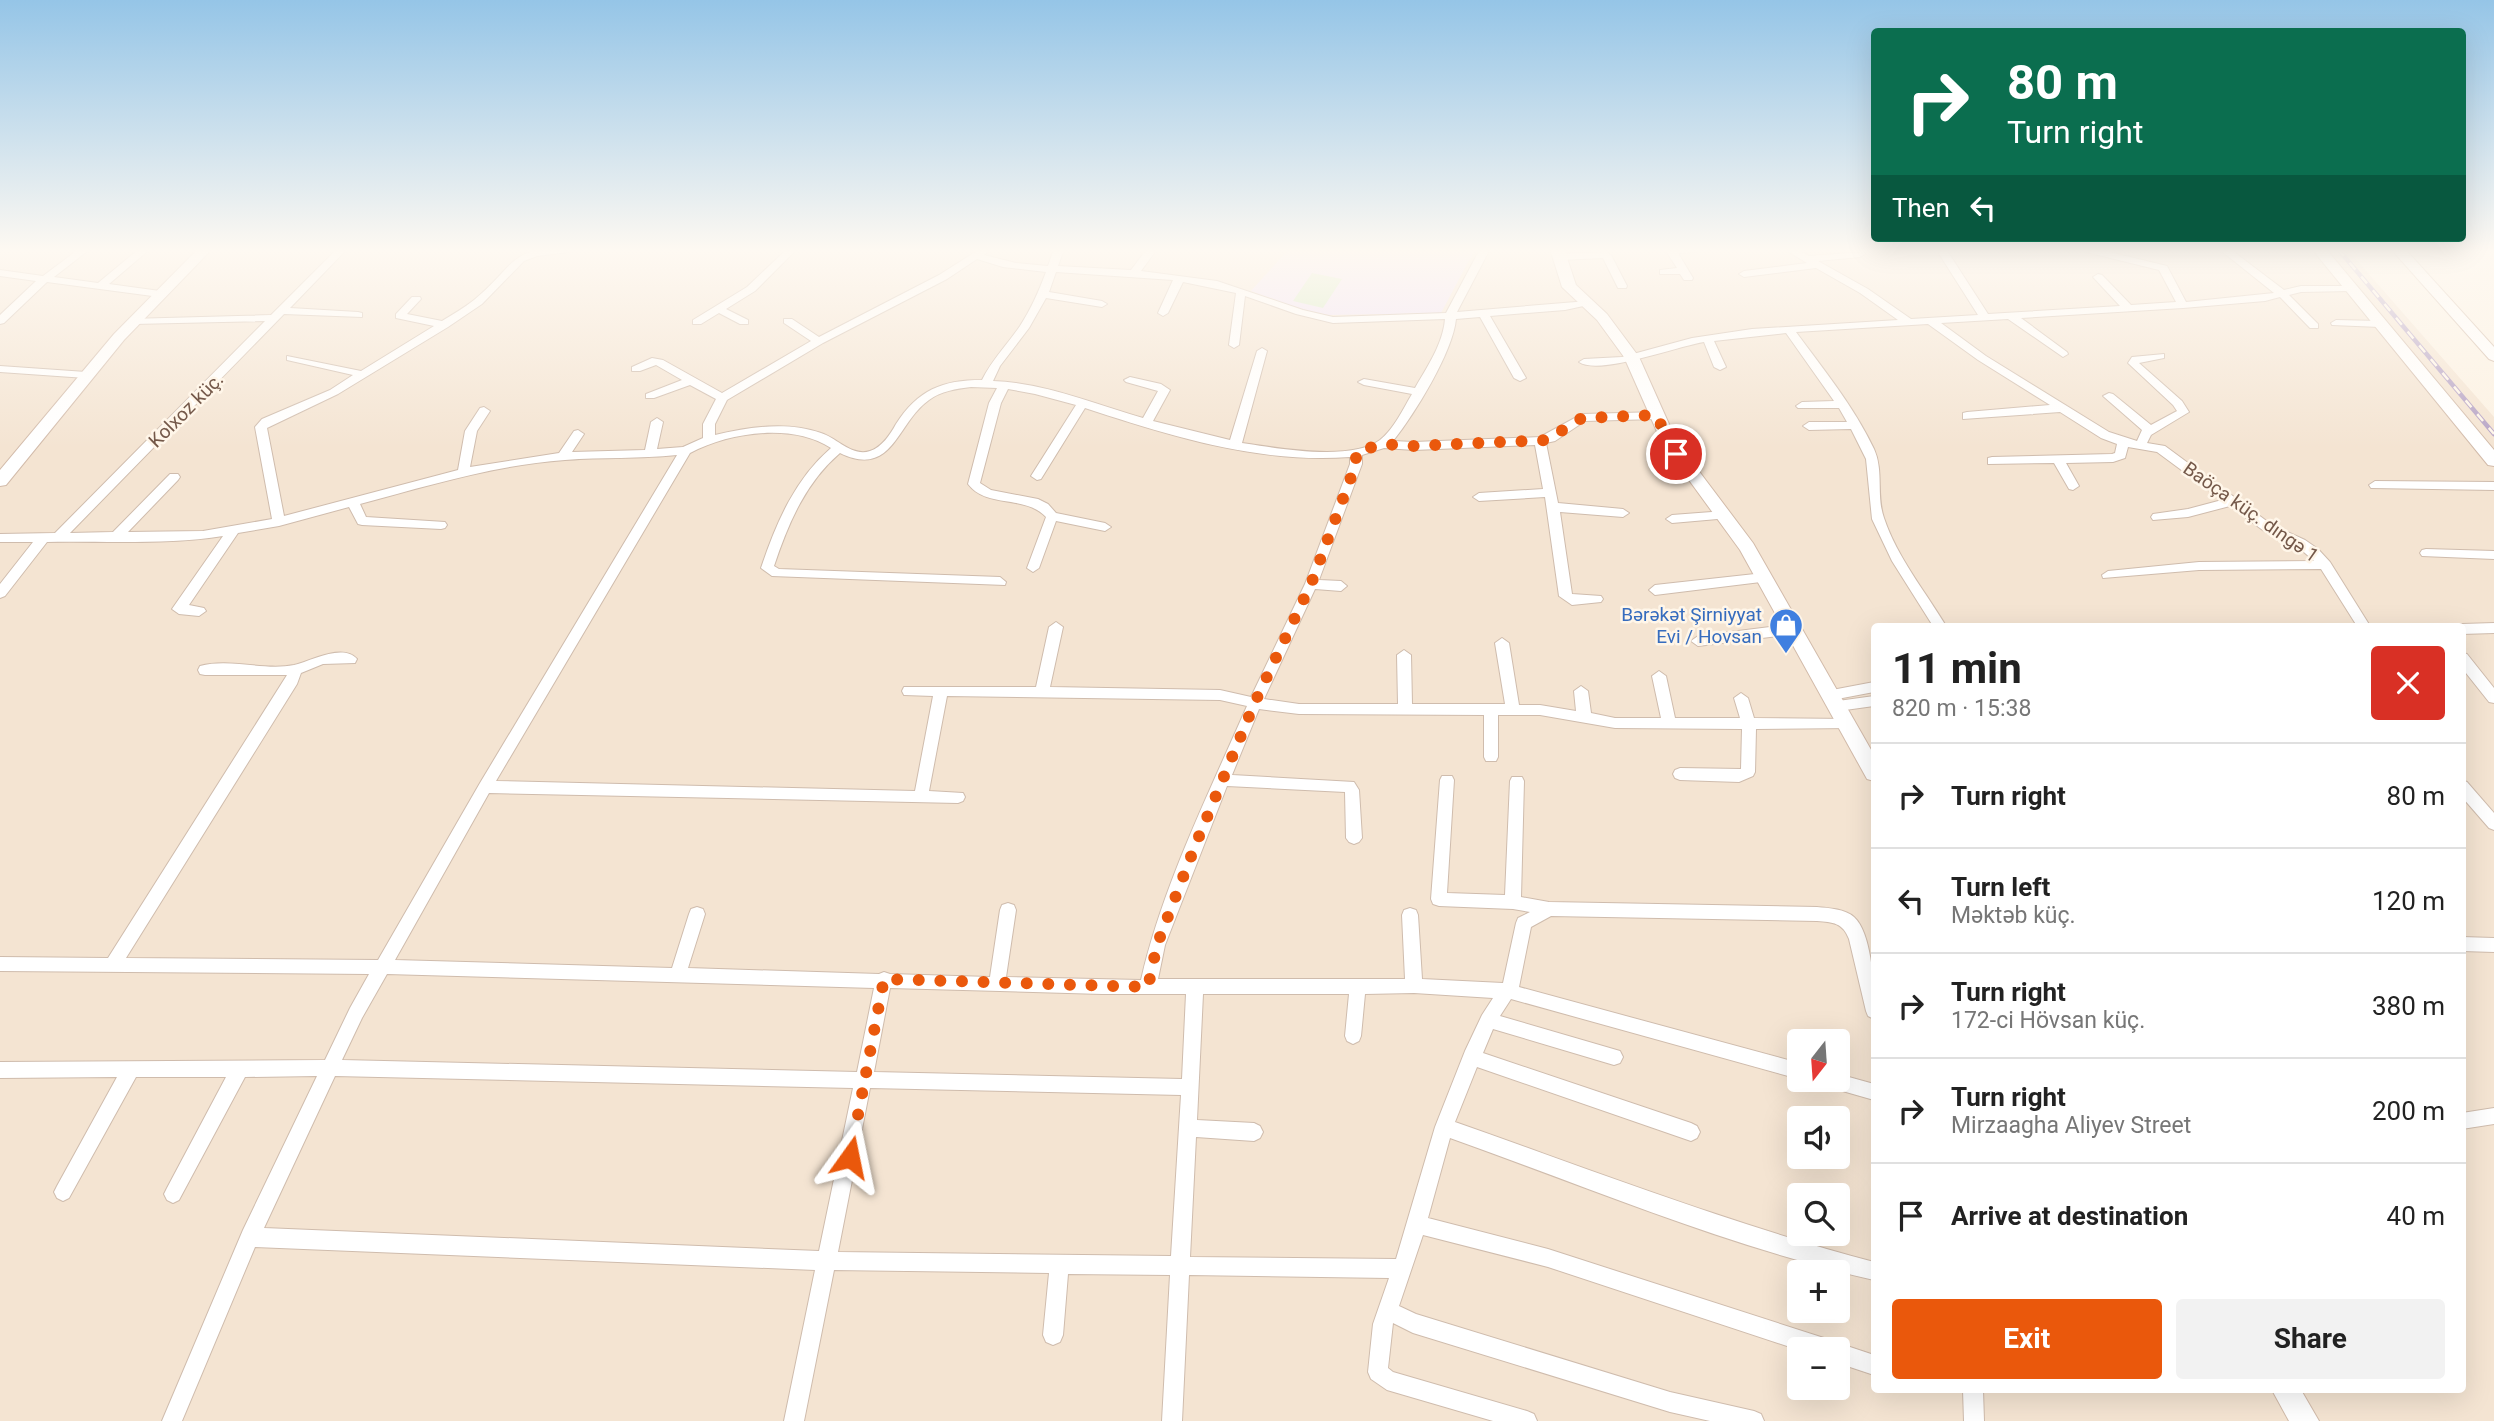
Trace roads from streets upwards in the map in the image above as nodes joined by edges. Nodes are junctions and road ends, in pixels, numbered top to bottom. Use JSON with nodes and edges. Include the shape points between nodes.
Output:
{"nodes":[{"id":1,"x":139,"y":315,"type":"edge"},
{"id":2,"x":252,"y":315,"type":"edge"},
{"id":3,"x":278,"y":315,"type":"edge"},
{"id":4,"x":401,"y":315,"type":"edge"},
{"id":5,"x":457,"y":315,"type":"edge"},
{"id":6,"x":708,"y":315,"type":"edge"},
{"id":7,"x":731,"y":315,"type":"edge"},
{"id":8,"x":866,"y":315,"type":"edge"},
{"id":9,"x":1031,"y":315,"type":"edge"},
{"id":10,"x":1237,"y":315,"type":"edge"},
{"id":11,"x":1312,"y":315,"type":"edge"},
{"id":12,"x":1458,"y":315,"type":"edge"},
{"id":13,"x":1484,"y":315,"type":"edge"},
{"id":14,"x":1600,"y":315,"type":"edge"},
{"id":15,"x":1899,"y":315,"type":"edge"},
{"id":16,"x":1983,"y":315,"type":"edge"},
{"id":17,"x":2020,"y":315,"type":"edge"},
{"id":18,"x":2303,"y":315,"type":"edge"},
{"id":19,"x":2373,"y":315,"type":"edge"},
{"id":20,"x":2458,"y":315,"type":"edge"},
{"id":21,"x":1451,"y":316,"type":"junction"},
{"id":22,"x":2011,"y":316,"type":"junction"},
{"id":23,"x":1985,"y":318,"type":"junction"},
{"id":24,"x":134,"y":321,"type":"junction"},
{"id":25,"x":789,"y":321,"type":"dead end"},
{"id":26,"x":697,"y":322,"type":"dead end"},
{"id":27,"x":744,"y":322,"type":"dead end"},
{"id":28,"x":1932,"y":322,"type":"junction"},
{"id":29,"x":1910,"y":323,"type":"junction"},
{"id":30,"x":2336,"y":323,"type":"dead end"},
{"id":31,"x":444,"y":324,"type":"junction"},
{"id":32,"x":2380,"y":324,"type":"junction"},
{"id":33,"x":2314,"y":326,"type":"dead end"},
{"id":34,"x":1789,"y":330,"type":"junction"},
{"id":35,"x":1708,"y":339,"type":"junction"},
{"id":36,"x":819,"y":341,"type":"junction"},
{"id":37,"x":1234,"y":345,"type":"dead end"},
{"id":38,"x":1262,"y":351,"type":"dead end"},
{"id":39,"x":2063,"y":354,"type":"dead end"},
{"id":40,"x":2160,"y":356,"type":"dead end"},
{"id":41,"x":2494,"y":356,"type":"edge"},
{"id":42,"x":1632,"y":357,"type":"junction"},
{"id":43,"x":291,"y":358,"type":"dead end"},
{"id":44,"x":1584,"y":362,"type":"dead end"},
{"id":45,"x":1720,"y":367,"type":"dead end"},
{"id":46,"x":0,"y":369,"type":"edge"},
{"id":47,"x":635,"y":369,"type":"dead end"},
{"id":48,"x":362,"y":374,"type":"junction"},
{"id":49,"x":86,"y":375,"type":"junction"},
{"id":50,"x":1520,"y":378,"type":"dead end"},
{"id":51,"x":692,"y":380,"type":"junction"},
{"id":52,"x":1130,"y":380,"type":"dead end"},
{"id":53,"x":1364,"y":382,"type":"dead end"},
{"id":54,"x":986,"y":384,"type":"junction"},
{"id":55,"x":1003,"y":385,"type":"junction"},
{"id":56,"x":1417,"y":392,"type":"junction"},
{"id":57,"x":650,"y":396,"type":"dead end"},
{"id":58,"x":2109,"y":396,"type":"dead end"},
{"id":59,"x":722,"y":398,"type":"junction"},
{"id":60,"x":1082,"y":404,"type":"junction"},
{"id":61,"x":1842,"y":404,"type":"junction"},
{"id":62,"x":1802,"y":406,"type":"dead end"},
{"id":63,"x":2060,"y":408,"type":"junction"},
{"id":64,"x":484,"y":411,"type":"dead end"},
{"id":65,"x":1656,"y":415,"type":"junction"},
{"id":66,"x":1967,"y":416,"type":"dead end"},
{"id":67,"x":657,"y":422,"type":"dead end"},
{"id":68,"x":1146,"y":423,"type":"junction"},
{"id":69,"x":1855,"y":425,"type":"junction"},
{"id":70,"x":1809,"y":426,"type":"dead end"},
{"id":71,"x":2150,"y":431,"type":"junction"},
{"id":72,"x":578,"y":433,"type":"dead end"},
{"id":73,"x":709,"y":438,"type":"junction"},
{"id":74,"x":1539,"y":441,"type":"junction"},
{"id":75,"x":2123,"y":442,"type":"junction"},
{"id":76,"x":1382,"y":444,"type":"junction"},
{"id":77,"x":2141,"y":444,"type":"junction"},
{"id":78,"x":1235,"y":445,"type":"junction"},
{"id":79,"x":840,"y":447,"type":"junction"},
{"id":80,"x":686,"y":450,"type":"junction"},
{"id":81,"x":1356,"y":452,"type":"junction"},
{"id":82,"x":650,"y":454,"type":"junction"},
{"id":83,"x":563,"y":456,"type":"junction"},
{"id":84,"x":2058,"y":460,"type":"junction"},
{"id":85,"x":1992,"y":461,"type":"dead end"},
{"id":86,"x":2494,"y":461,"type":"edge"},
{"id":87,"x":463,"y":472,"type":"junction"},
{"id":88,"x":1037,"y":476,"type":"dead end"},
{"id":89,"x":174,"y":477,"type":"dead end"},
{"id":90,"x":0,"y":481,"type":"edge"},
{"id":91,"x":2375,"y":485,"type":"dead end"},
{"id":92,"x":2073,"y":486,"type":"dead end"},
{"id":93,"x":2494,"y":486,"type":"edge"},
{"id":94,"x":1550,"y":493,"type":"junction"},
{"id":95,"x":1479,"y":497,"type":"dead end"},
{"id":96,"x":2232,"y":501,"type":"junction"},
{"id":97,"x":353,"y":502,"type":"junction"},
{"id":98,"x":1553,"y":508,"type":"junction"},
{"id":99,"x":1623,"y":513,"type":"dead end"},
{"id":100,"x":1725,"y":515,"type":"junction"},
{"id":101,"x":1052,"y":516,"type":"junction"},
{"id":102,"x":2157,"y":517,"type":"dead end"},
{"id":103,"x":1672,"y":519,"type":"dead end"},
{"id":104,"x":279,"y":522,"type":"junction"},
{"id":105,"x":441,"y":525,"type":"dead end"},
{"id":106,"x":1105,"y":527,"type":"dead end"},
{"id":107,"x":233,"y":531,"type":"junction"},
{"id":108,"x":0,"y":538,"type":"edge"},
{"id":109,"x":41,"y":538,"type":"junction"},
{"id":110,"x":57,"y":538,"type":"junction"},
{"id":111,"x":116,"y":538,"type":"junction"},
{"id":112,"x":2426,"y":553,"type":"dead end"},
{"id":113,"x":2494,"y":555,"type":"edge"},
{"id":114,"x":2325,"y":565,"type":"junction"},
{"id":115,"x":1033,"y":568,"type":"dead end"},
{"id":116,"x":2108,"y":575,"type":"dead end"},
{"id":117,"x":1764,"y":578,"type":"junction"},
{"id":118,"x":1000,"y":582,"type":"dead end"},
{"id":119,"x":1311,"y":584,"type":"junction"},
{"id":120,"x":1341,"y":586,"type":"dead end"},
{"id":121,"x":1655,"y":590,"type":"dead end"},
{"id":122,"x":0,"y":593,"type":"edge"},
{"id":123,"x":1596,"y":599,"type":"dead end"},
{"id":124,"x":199,"y":611,"type":"dead end"},
{"id":125,"x":1937,"y":623,"type":"edge"},
{"id":126,"x":2362,"y":623,"type":"edge"},
{"id":127,"x":1056,"y":627,"type":"dead end"},
{"id":128,"x":2494,"y":628,"type":"edge"},
{"id":129,"x":1793,"y":629,"type":"junction"},
{"id":130,"x":2466,"y":629,"type":"edge"},
{"id":131,"x":1698,"y":641,"type":"dead end"},
{"id":132,"x":1502,"y":643,"type":"dead end"},
{"id":133,"x":1404,"y":655,"type":"dead end"},
{"id":134,"x":350,"y":659,"type":"dead end"},
{"id":135,"x":2466,"y":663,"type":"edge"},
{"id":136,"x":205,"y":670,"type":"dead end"},
{"id":137,"x":295,"y":670,"type":"junction"},
{"id":138,"x":1660,"y":676,"type":"dead end"},
{"id":139,"x":909,"y":691,"type":"dead end"},
{"id":140,"x":941,"y":691,"type":"junction"},
{"id":141,"x":1581,"y":691,"type":"dead end"},
{"id":142,"x":1042,"y":693,"type":"junction"},
{"id":143,"x":1741,"y":698,"type":"dead end"},
{"id":144,"x":2494,"y":698,"type":"edge"},
{"id":145,"x":1871,"y":699,"type":"edge"},
{"id":146,"x":1835,"y":701,"type":"junction"},
{"id":147,"x":1255,"y":702,"type":"junction"},
{"id":148,"x":1405,"y":709,"type":"junction"},
{"id":149,"x":1490,"y":710,"type":"junction"},
{"id":150,"x":1513,"y":710,"type":"junction"},
{"id":151,"x":1584,"y":716,"type":"junction"},
{"id":152,"x":1670,"y":724,"type":"junction"},
{"id":153,"x":1847,"y":724,"type":"junction"},
{"id":154,"x":1749,"y":725,"type":"junction"},
{"id":155,"x":1491,"y":757,"type":"dead end"},
{"id":156,"x":1871,"y":768,"type":"edge"},
{"id":157,"x":1680,"y":774,"type":"dead end"},
{"id":158,"x":1224,"y":780,"type":"junction"},
{"id":159,"x":1447,"y":780,"type":"dead end"},
{"id":160,"x":1517,"y":781,"type":"dead end"},
{"id":161,"x":485,"y":787,"type":"junction"},
{"id":162,"x":2466,"y":791,"type":"edge"},
{"id":163,"x":921,"y":797,"type":"junction"},
{"id":164,"x":958,"y":797,"type":"dead end"},
{"id":165,"x":2494,"y":824,"type":"edge"},
{"id":166,"x":1354,"y":838,"type":"dead end"},
{"id":167,"x":1513,"y":902,"type":"junction"},
{"id":168,"x":1549,"y":909,"type":"junction"},
{"id":169,"x":1007,"y":910,"type":"dead end"},
{"id":170,"x":696,"y":914,"type":"dead end"},
{"id":171,"x":1410,"y":915,"type":"dead end"},
{"id":172,"x":2466,"y":944,"type":"edge"},
{"id":173,"x":2494,"y":945,"type":"edge"},
{"id":174,"x":0,"y":964,"type":"edge"},
{"id":175,"x":112,"y":966,"type":"junction"},
{"id":176,"x":381,"y":967,"type":"junction"},
{"id":177,"x":678,"y":973,"type":"junction"},
{"id":178,"x":884,"y":979,"type":"junction"},
{"id":179,"x":997,"y":983,"type":"junction"},
{"id":180,"x":1357,"y":986,"type":"junction"},
{"id":181,"x":1414,"y":986,"type":"junction"},
{"id":182,"x":1148,"y":987,"type":"junction"},
{"id":183,"x":1195,"y":988,"type":"junction"},
{"id":184,"x":1507,"y":991,"type":"junction"},
{"id":185,"x":1871,"y":999,"type":"edge"},
{"id":186,"x":1488,"y":1020,"type":"junction"},
{"id":187,"x":1353,"y":1036,"type":"dead end"},
{"id":188,"x":1471,"y":1057,"type":"junction"},
{"id":189,"x":1614,"y":1057,"type":"dead end"},
{"id":190,"x":240,"y":1068,"type":"junction"},
{"id":191,"x":330,"y":1068,"type":"junction"},
{"id":192,"x":1787,"y":1068,"type":"edge"},
{"id":193,"x":131,"y":1069,"type":"junction"},
{"id":194,"x":0,"y":1070,"type":"edge"},
{"id":195,"x":866,"y":1079,"type":"junction"},
{"id":196,"x":1850,"y":1085,"type":"edge"},
{"id":197,"x":1188,"y":1087,"type":"junction"},
{"id":198,"x":1871,"y":1091,"type":"edge"},
{"id":199,"x":2494,"y":1116,"type":"edge"},
{"id":200,"x":2466,"y":1120,"type":"edge"},
{"id":201,"x":1444,"y":1127,"type":"junction"},
{"id":202,"x":1186,"y":1128,"type":"junction"},
{"id":203,"x":1254,"y":1132,"type":"dead end"},
{"id":204,"x":1691,"y":1132,"type":"dead end"},
{"id":205,"x":63,"y":1192,"type":"dead end"},
{"id":206,"x":173,"y":1195,"type":"dead end"},
{"id":207,"x":1417,"y":1224,"type":"junction"},
{"id":208,"x":250,"y":1237,"type":"junction"},
{"id":209,"x":828,"y":1261,"type":"junction"},
{"id":210,"x":1059,"y":1264,"type":"junction"},
{"id":211,"x":1181,"y":1266,"type":"junction"},
{"id":212,"x":1403,"y":1269,"type":"junction"},
{"id":213,"x":1871,"y":1270,"type":"edge"},
{"id":214,"x":1388,"y":1311,"type":"junction"},
{"id":215,"x":1053,"y":1335,"type":"dead end"},
{"id":216,"x":1790,"y":1337,"type":"edge"},
{"id":217,"x":1850,"y":1357,"type":"edge"},
{"id":218,"x":1871,"y":1364,"type":"edge"},
{"id":219,"x":1973,"y":1393,"type":"edge"},
{"id":220,"x":2288,"y":1393,"type":"edge"},
{"id":221,"x":173,"y":1421,"type":"edge"},
{"id":222,"x":794,"y":1421,"type":"edge"},
{"id":223,"x":1172,"y":1421,"type":"edge"},
{"id":224,"x":1527,"y":1421,"type":"edge"},
{"id":225,"x":1754,"y":1421,"type":"edge"},
{"id":226,"x":1974,"y":1421,"type":"edge"},
{"id":227,"x":2305,"y":1421,"type":"edge"}],
"edges":[{"from":1,"to":24,"type":"street"},
{"from":2,"to":24,"type":"street"},
{"from":3,"to":110,"type":"street","name":"Kolxoz küç."},
{"from":4,"to":31,"type":"street"},
{"from":5,"to":31,"type":"street"},
{"from":6,"to":26,"type":"street"},
{"from":7,"to":27,"type":"street"},
{"from":8,"to":36,"type":"street"},
{"from":9,"to":54,"type":"street"},
{"from":10,"to":37,"type":"street"},
{"from":11,"to":21,"type":"street","via":[[1334,320]]},
{"from":12,"to":21,"type":"street"},
{"from":13,"to":50,"type":"street"},
{"from":14,"to":42,"type":"street"},
{"from":15,"to":29,"type":"street"},
{"from":16,"to":23,"type":"street"},
{"from":17,"to":22,"type":"street"},
{"from":18,"to":33,"type":"street"},
{"from":19,"to":32,"type":"street"},
{"from":20,"to":41,"type":"street"},
{"from":21,"to":56,"type":"street","via":[[1448,335]]},
{"from":22,"to":23,"type":"street"},
{"from":22,"to":39,"type":"street"},
{"from":23,"to":28,"type":"street"},
{"from":24,"to":49,"type":"street"},
{"from":25,"to":36,"type":"street"},
{"from":28,"to":29,"type":"street"},
{"from":28,"to":63,"type":"street","name":"Baöça küç. dıngə 1"},
{"from":29,"to":34,"type":"street"},
{"from":30,"to":32,"type":"street"},
{"from":31,"to":48,"type":"street"},
{"from":32,"to":86,"type":"street"},
{"from":34,"to":35,"type":"street"},
{"from":34,"to":61,"type":"street"},
{"from":35,"to":42,"type":"street"},
{"from":35,"to":45,"type":"street"},
{"from":36,"to":59,"type":"street"},
{"from":38,"to":78,"type":"street"},
{"from":40,"to":71,"type":"street","via":[[2133,363],[2183,412]]},
{"from":42,"to":44,"type":"street"},
{"from":42,"to":65,"type":"street"},
{"from":43,"to":48,"type":"street"},
{"from":46,"to":49,"type":"street"},
{"from":47,"to":51,"type":"street","via":[[659,362]]},
{"from":48,"to":104,"type":"street","via":[[316,401],[273,416],[261,427]]},
{"from":49,"to":90,"type":"street"},
{"from":51,"to":57,"type":"street"},
{"from":51,"to":59,"type":"street"},
{"from":52,"to":68,"type":"street","via":[[1164,390]]},
{"from":53,"to":56,"type":"street"},
{"from":54,"to":55,"type":"street"},
{"from":54,"to":79,"type":"street","via":[[955,386],[924,397],[888,445],[874,454],[858,456]]},
{"from":55,"to":60,"type":"street"},
{"from":55,"to":101,"type":"street","via":[[974,484],[982,492],[1043,504]]},
{"from":56,"to":76,"type":"street"},
{"from":58,"to":71,"type":"street"},
{"from":59,"to":73,"type":"street","via":[[709,424]]},
{"from":60,"to":68,"type":"street"},
{"from":60,"to":88,"type":"street"},
{"from":61,"to":62,"type":"street"},
{"from":61,"to":69,"type":"street"},
{"from":63,"to":66,"type":"street"},
{"from":63,"to":75,"type":"street","name":"Baöça küç. dıngə 1"},
{"from":64,"to":87,"type":"street","via":[[471,431]]},
{"from":65,"to":74,"type":"street","via":[[1582,418]]},
{"from":65,"to":100,"type":"street","via":[[1676,454]]},
{"from":67,"to":82,"type":"street"},
{"from":68,"to":78,"type":"street"},
{"from":69,"to":70,"type":"street"},
{"from":69,"to":125,"type":"street","via":[[1874,466],[1877,517]]},
{"from":71,"to":77,"type":"street"},
{"from":72,"to":83,"type":"street"},
{"from":73,"to":79,"type":"street","via":[[744,432],[800,433]]},
{"from":73,"to":80,"type":"street"},
{"from":74,"to":76,"type":"street"},
{"from":74,"to":94,"type":"street"},
{"from":75,"to":77,"type":"street","name":"Baöça küç. dıngə 1"},
{"from":75,"to":84,"type":"street","via":[[2117,457]]},
{"from":76,"to":81,"type":"street"},
{"from":77,"to":96,"type":"street","name":"Baöça küç. dıngə 1","via":[[2161,449]]},
{"from":78,"to":81,"type":"street","via":[[1316,454]]},
{"from":79,"to":118,"type":"street","via":[[817,466],[800,491],[768,568],[778,573]]},
{"from":80,"to":82,"type":"street"},
{"from":80,"to":161,"type":"street"},
{"from":81,"to":119,"type":"street","via":[[1356,464]]},
{"from":82,"to":83,"type":"street"},
{"from":83,"to":87,"type":"street"},
{"from":84,"to":85,"type":"street"},
{"from":84,"to":92,"type":"street"},
{"from":87,"to":97,"type":"street"},
{"from":89,"to":111,"type":"street"},
{"from":91,"to":93,"type":"street"},
{"from":94,"to":95,"type":"street"},
{"from":94,"to":98,"type":"street"},
{"from":96,"to":102,"type":"street"},
{"from":96,"to":114,"type":"street","name":"Baöça küç. dıngə 1","via":[[2268,528],[2301,543]]},
{"from":97,"to":104,"type":"street"},
{"from":97,"to":105,"type":"street","via":[[362,521]]},
{"from":98,"to":99,"type":"street"},
{"from":98,"to":123,"type":"street","via":[[1566,596]]},
{"from":100,"to":103,"type":"street"},
{"from":100,"to":117,"type":"street"},
{"from":101,"to":106,"type":"street"},
{"from":101,"to":115,"type":"street"},
{"from":104,"to":107,"type":"street"},
{"from":107,"to":111,"type":"street"},
{"from":107,"to":124,"type":"street","via":[[178,609]]},
{"from":108,"to":109,"type":"street"},
{"from":109,"to":110,"type":"street"},
{"from":109,"to":122,"type":"street"},
{"from":110,"to":111,"type":"street"},
{"from":112,"to":113,"type":"street"},
{"from":114,"to":116,"type":"street","via":[[2199,566]]},
{"from":114,"to":126,"type":"street","name":"Baöça küç. dıngə 1"},
{"from":117,"to":121,"type":"street"},
{"from":117,"to":129,"type":"street"},
{"from":119,"to":120,"type":"street"},
{"from":119,"to":147,"type":"street"},
{"from":127,"to":142,"type":"street"},
{"from":128,"to":130,"type":"street"},
{"from":129,"to":131,"type":"street"},
{"from":129,"to":146,"type":"street"},
{"from":132,"to":150,"type":"street"},
{"from":133,"to":148,"type":"street"},
{"from":134,"to":137,"type":"street","via":[[322,659]]},
{"from":135,"to":144,"type":"street"},
{"from":136,"to":137,"type":"street"},
{"from":137,"to":175,"type":"street"},
{"from":138,"to":152,"type":"street"},
{"from":139,"to":140,"type":"street"},
{"from":140,"to":142,"type":"street"},
{"from":140,"to":163,"type":"street"},
{"from":141,"to":151,"type":"street"},
{"from":142,"to":147,"type":"street","via":[[1220,695]]},
{"from":143,"to":154,"type":"street"},
{"from":145,"to":146,"type":"street"},
{"from":146,"to":153,"type":"street"},
{"from":147,"to":148,"type":"street","via":[[1299,709]]},
{"from":147,"to":158,"type":"street"},
{"from":148,"to":149,"type":"street"},
{"from":149,"to":150,"type":"street"},
{"from":149,"to":155,"type":"street"},
{"from":150,"to":151,"type":"street"},
{"from":151,"to":152,"type":"street","via":[[1615,723]]},
{"from":152,"to":154,"type":"street"},
{"from":153,"to":154,"type":"street"},
{"from":153,"to":156,"type":"street"},
{"from":154,"to":157,"type":"street","via":[[1745,775]]},
{"from":158,"to":166,"type":"street","via":[[1349,786]]},
{"from":158,"to":182,"type":"street","via":[[1170,909]]},
{"from":159,"to":167,"type":"street","via":[[1439,899]]},
{"from":160,"to":167,"type":"street"},
{"from":161,"to":163,"type":"street"},
{"from":161,"to":176,"type":"street"},
{"from":162,"to":165,"type":"street"},
{"from":163,"to":164,"type":"street"},
{"from":167,"to":168,"type":"street"},
{"from":168,"to":184,"type":"street","via":[[1524,923],[1516,971]]},
{"from":168,"to":185,"type":"street","via":[[1817,914],[1842,919],[1850,923],[1855,935]]},
{"from":169,"to":179,"type":"street"},
{"from":170,"to":177,"type":"street"},
{"from":171,"to":181,"type":"street"},
{"from":172,"to":173,"type":"street"},
{"from":174,"to":175,"type":"street"},
{"from":175,"to":176,"type":"street"},
{"from":176,"to":177,"type":"street"},
{"from":176,"to":191,"type":"street"},
{"from":177,"to":178,"type":"street"},
{"from":178,"to":179,"type":"street"},
{"from":178,"to":195,"type":"street"},
{"from":179,"to":182,"type":"street"},
{"from":180,"to":181,"type":"street"},
{"from":180,"to":183,"type":"street"},
{"from":180,"to":187,"type":"street"},
{"from":181,"to":184,"type":"street"},
{"from":182,"to":183,"type":"street"},
{"from":183,"to":197,"type":"street"},
{"from":184,"to":186,"type":"street"},
{"from":184,"to":192,"type":"street"},
{"from":186,"to":188,"type":"street"},
{"from":186,"to":189,"type":"street"},
{"from":188,"to":201,"type":"street"},
{"from":188,"to":204,"type":"street"},
{"from":190,"to":191,"type":"street"},
{"from":190,"to":193,"type":"street"},
{"from":190,"to":206,"type":"street"},
{"from":191,"to":195,"type":"street"},
{"from":191,"to":208,"type":"street"},
{"from":193,"to":194,"type":"street"},
{"from":193,"to":205,"type":"street"},
{"from":195,"to":197,"type":"street"},
{"from":195,"to":209,"type":"street"},
{"from":196,"to":198,"type":"street"},
{"from":197,"to":202,"type":"street"},
{"from":199,"to":200,"type":"street"},
{"from":201,"to":207,"type":"street"},
{"from":201,"to":213,"type":"street","via":[[1632,1197]]},
{"from":202,"to":203,"type":"street"},
{"from":202,"to":211,"type":"street"},
{"from":207,"to":212,"type":"street"},
{"from":207,"to":216,"type":"street","via":[[1548,1258]]},
{"from":208,"to":209,"type":"street"},
{"from":208,"to":221,"type":"street"},
{"from":209,"to":210,"type":"street"},
{"from":209,"to":222,"type":"street"},
{"from":210,"to":211,"type":"street"},
{"from":210,"to":215,"type":"street"},
{"from":211,"to":212,"type":"street"},
{"from":211,"to":223,"type":"street"},
{"from":212,"to":214,"type":"street"},
{"from":214,"to":224,"type":"street","via":[[1379,1340],[1378,1372],[1387,1380]]},
{"from":214,"to":225,"type":"street","via":[[1413,1323],[1670,1402]]},
{"from":217,"to":218,"type":"street"},
{"from":219,"to":226,"type":"street"},
{"from":220,"to":227,"type":"street"}]}
